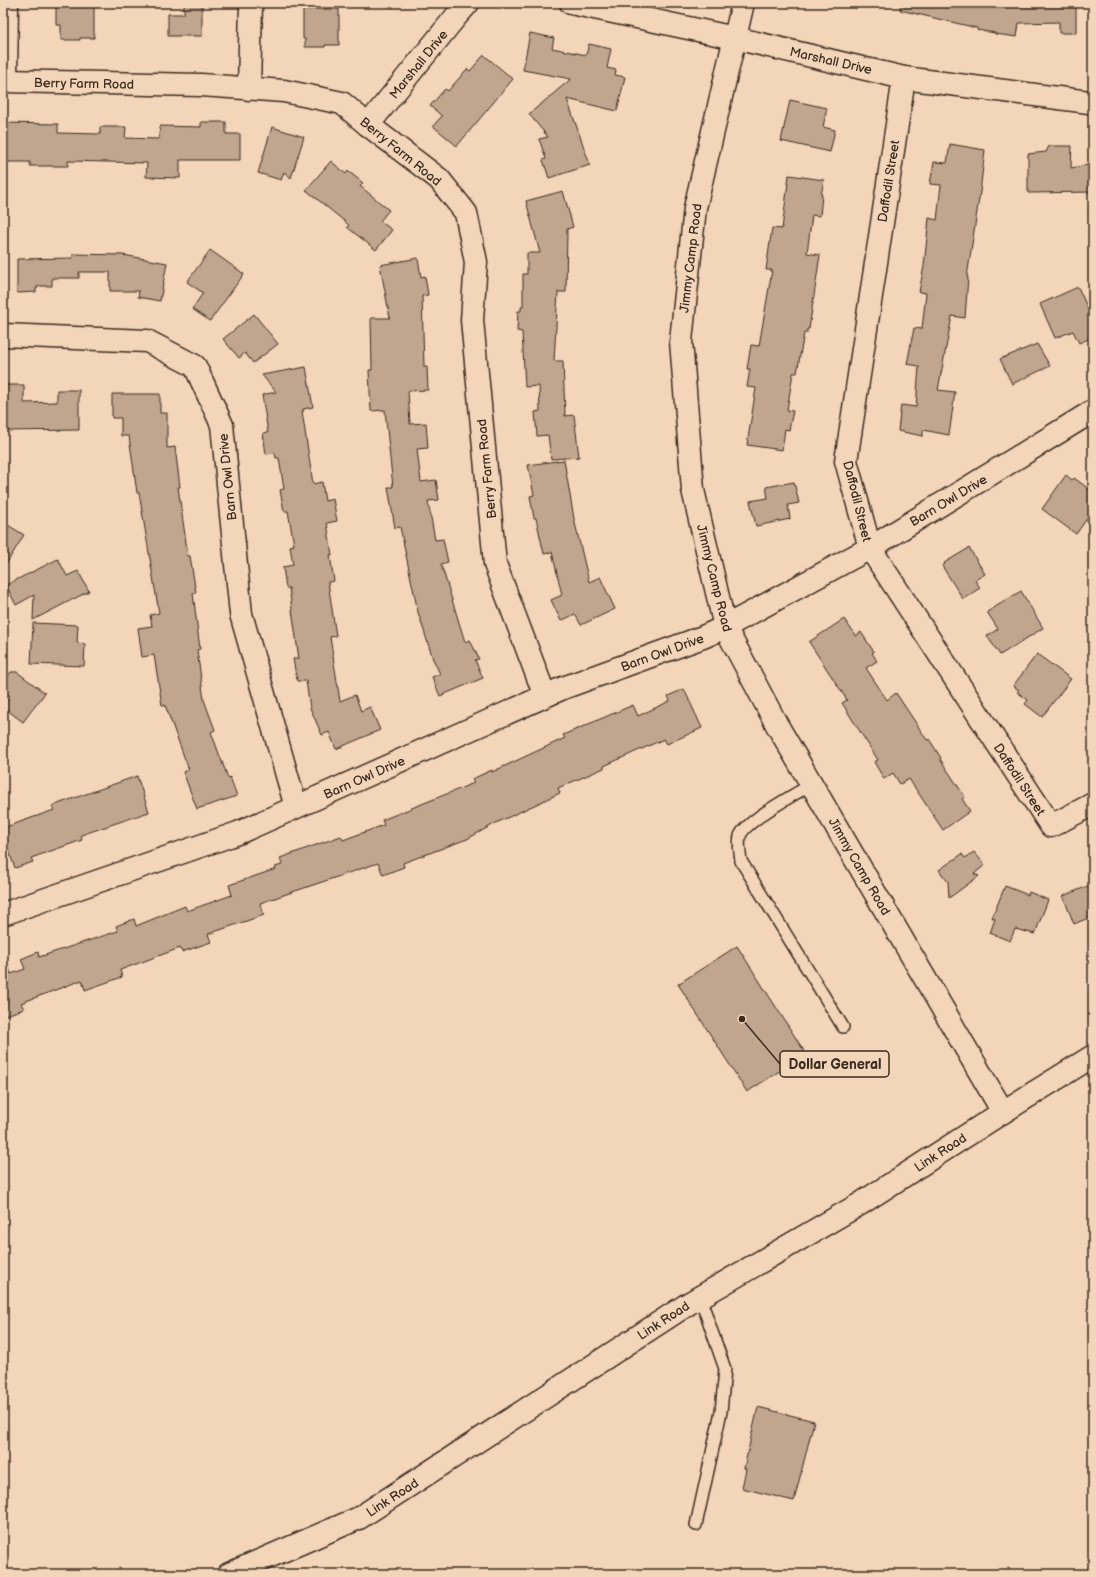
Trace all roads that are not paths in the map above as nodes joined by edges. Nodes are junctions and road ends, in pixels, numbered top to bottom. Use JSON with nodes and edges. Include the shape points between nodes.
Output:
{"nodes":[{"id":1,"x":7,"y":3,"type":"edge"},
{"id":2,"x":251,"y":3,"type":"edge"},
{"id":3,"x":468,"y":3,"type":"edge"},
{"id":4,"x":571,"y":3,"type":"edge"},
{"id":5,"x":743,"y":3,"type":"edge"},
{"id":6,"x":735,"y":38,"type":"junction"},
{"id":7,"x":904,"y":78,"type":"junction"},
{"id":8,"x":5,"y":81,"type":"edge"},
{"id":9,"x":249,"y":89,"type":"junction"},
{"id":10,"x":1093,"y":102,"type":"edge"},
{"id":11,"x":368,"y":125,"type":"junction"},
{"id":12,"x":3,"y":334,"type":"edge"},
{"id":13,"x":1093,"y":411,"type":"edge"},
{"id":14,"x":870,"y":548,"type":"junction"},
{"id":15,"x":725,"y":627,"type":"junction"},
{"id":16,"x":545,"y":696,"type":"junction"},
{"id":17,"x":812,"y":784,"type":"junction"},
{"id":18,"x":1093,"y":804,"type":"edge"},
{"id":19,"x":296,"y":807,"type":"junction"},
{"id":20,"x":3,"y":914,"type":"edge"},
{"id":21,"x":843,"y":1027,"type":"dead end"},
{"id":22,"x":1093,"y":1056,"type":"edge"},
{"id":23,"x":1003,"y":1112,"type":"junction"},
{"id":24,"x":700,"y":1297,"type":"junction"},
{"id":25,"x":696,"y":1525,"type":"dead end"},
{"id":26,"x":229,"y":1574,"type":"edge"}],
"edges":[{"from":1,"to":8,"type":"street"},
{"from":2,"to":9,"type":"street"},
{"from":3,"to":11,"type":"street","name":"Marshall Drive"},
{"from":4,"to":6,"type":"street","name":"Marshall Drive"},
{"from":5,"to":6,"type":"street","name":"Jimmy Camp Road"},
{"from":6,"to":7,"type":"street","name":"Marshall Drive"},
{"from":6,"to":15,"type":"street","name":"Jimmy Camp Road","via":[[694,208],[681,341],[693,490]]},
{"from":7,"to":10,"type":"street","name":"Marshall Drive"},
{"from":7,"to":14,"type":"street","name":"Daffodil Street","via":[[846,461]]},
{"from":8,"to":9,"type":"street","name":"Berry Farm Road","via":[[201,85]]},
{"from":9,"to":11,"type":"street","name":"Berry Farm Road","via":[[284,91],[342,103]]},
{"from":11,"to":16,"type":"street","name":"Berry Farm Road","via":[[439,179],[466,213],[476,262],[472,320],[495,564]]},
{"from":12,"to":19,"type":"street","name":"Barn Owl Drive","via":[[147,341],[195,366],[222,425],[241,614]]},
{"from":13,"to":14,"type":"street","name":"Barn Owl Drive"},
{"from":14,"to":15,"type":"street","name":"Barn Owl Drive"},
{"from":14,"to":18,"type":"street","name":"Daffodil Street","via":[[1051,826]]},
{"from":15,"to":16,"type":"street","name":"Barn Owl Drive"},
{"from":15,"to":17,"type":"street","name":"Jimmy Camp Road"},
{"from":16,"to":19,"type":"street","name":"Barn Owl Drive"},
{"from":17,"to":21,"type":"lane","via":[[751,822],[740,834],[739,847],[741,860]]},
{"from":17,"to":23,"type":"street","name":"Jimmy Camp Road"},
{"from":19,"to":20,"type":"street","name":"Barn Owl Drive","via":[[238,833]]},
{"from":22,"to":23,"type":"street","name":"Link Road"},
{"from":23,"to":24,"type":"street","name":"Link Road","via":[[860,1204]]},
{"from":24,"to":25,"type":"lane","via":[[725,1369],[721,1412]]},
{"from":24,"to":26,"type":"street","name":"Link Road","via":[[359,1518]]}]}
